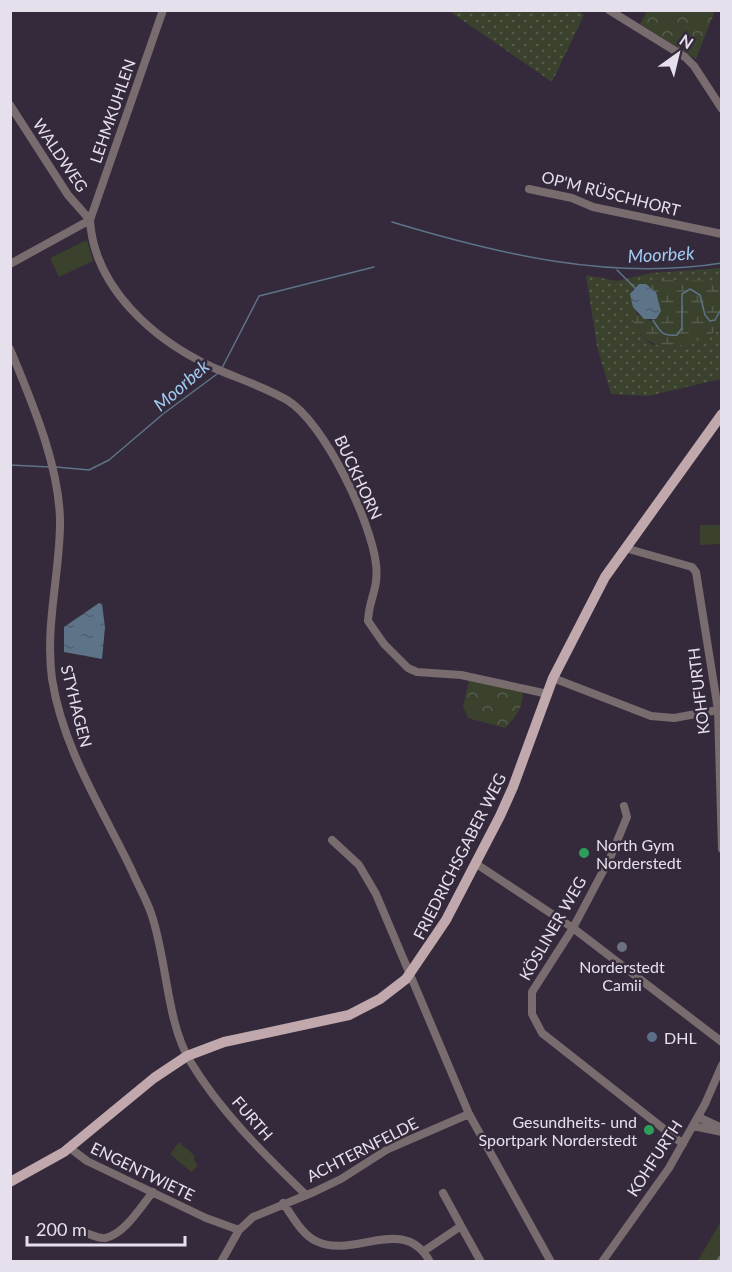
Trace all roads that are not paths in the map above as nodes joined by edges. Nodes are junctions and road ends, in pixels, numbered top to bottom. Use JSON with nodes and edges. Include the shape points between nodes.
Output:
{"nodes":[{"id":1,"x":163,"y":10,"type":"edge"},
{"id":2,"x":609,"y":10,"type":"edge"},
{"id":3,"x":10,"y":105,"type":"edge"},
{"id":4,"x":722,"y":109,"type":"edge"},
{"id":5,"x":529,"y":189,"type":"dead end"},
{"id":6,"x":90,"y":220,"type":"junction"},
{"id":7,"x":722,"y":234,"type":"edge"},
{"id":8,"x":10,"y":264,"type":"edge"},
{"id":9,"x":10,"y":349,"type":"edge"},
{"id":10,"x":721,"y":415,"type":"edge"},
{"id":11,"x":625,"y":548,"type":"junction"},
{"id":12,"x":553,"y":678,"type":"junction"},
{"id":13,"x":548,"y":694,"type":"junction"},
{"id":14,"x":718,"y":710,"type":"junction"},
{"id":15,"x":624,"y":807,"type":"dead end"},
{"id":16,"x":332,"y":840,"type":"dead end"},
{"id":17,"x":722,"y":849,"type":"edge"},
{"id":18,"x":475,"y":863,"type":"junction"},
{"id":19,"x":573,"y":928,"type":"junction"},
{"id":20,"x":410,"y":975,"type":"junction"},
{"id":21,"x":722,"y":1042,"type":"edge"},
{"id":22,"x":187,"y":1056,"type":"junction"},
{"id":23,"x":722,"y":1065,"type":"edge"},
{"id":24,"x":469,"y":1114,"type":"junction"},
{"id":25,"x":698,"y":1117,"type":"junction"},
{"id":26,"x":693,"y":1126,"type":"junction"},
{"id":27,"x":722,"y":1130,"type":"edge"},
{"id":28,"x":683,"y":1144,"type":"junction"},
{"id":29,"x":70,"y":1148,"type":"junction"},
{"id":30,"x":10,"y":1182,"type":"edge"},
{"id":31,"x":153,"y":1192,"type":"junction"},
{"id":32,"x":443,"y":1193,"type":"dead end"},
{"id":33,"x":305,"y":1194,"type":"junction"},
{"id":34,"x":283,"y":1203,"type":"junction"},
{"id":35,"x":461,"y":1226,"type":"junction"},
{"id":36,"x":238,"y":1230,"type":"junction"},
{"id":37,"x":86,"y":1233,"type":"dead end"},
{"id":38,"x":424,"y":1251,"type":"junction"},
{"id":39,"x":221,"y":1262,"type":"edge"},
{"id":40,"x":430,"y":1262,"type":"edge"},
{"id":41,"x":481,"y":1262,"type":"edge"},
{"id":42,"x":551,"y":1262,"type":"edge"},
{"id":43,"x":602,"y":1262,"type":"edge"}],
"edges":[{"from":1,"to":6,"type":"street","name":"LEHMKUHLEN"},
{"from":2,"to":4,"type":"street","via":[[685,57]]},
{"from":3,"to":6,"type":"street","name":"WALDWEG","via":[[68,195]]},
{"from":5,"to":7,"type":"street","name":"OP'M RÜSCHHORT"},
{"from":6,"to":8,"type":"street"},
{"from":6,"to":13,"type":"street","name":"BUCKHORN","via":[[99,266],[152,330],[191,356],[288,400],[328,443],[372,540],[377,586],[368,621],[397,660],[417,672],[461,675]]},
{"from":9,"to":22,"type":"street","name":"STYHAGEN","via":[[57,486],[60,526],[49,641],[52,680],[72,751],[86,784],[111,825],[151,911],[176,1025]]},
{"from":10,"to":11,"type":"main road","name":"FRIEDRICHSGABER WEG"},
{"from":11,"to":12,"type":"main road","name":"FRIEDRICHSGABER WEG","via":[[586,611]]},
{"from":11,"to":14,"type":"street","name":"KOHFURTH","via":[[692,567],[696,572]]},
{"from":12,"to":13,"type":"main road","name":"FRIEDRICHSGABER WEG"},
{"from":12,"to":14,"type":"street","via":[[651,716],[674,718]]},
{"from":13,"to":18,"type":"main road","name":"FRIEDRICHSGABER WEG","via":[[513,787]]},
{"from":14,"to":17,"type":"street","name":"KOHFURTH"},
{"from":15,"to":19,"type":"street","name":"KÖSLINER WEG","via":[[627,817],[616,844]]},
{"from":16,"to":20,"type":"street","via":[[364,871]]},
{"from":18,"to":19,"type":"street"},
{"from":18,"to":20,"type":"main road","name":"FRIEDRICHSGABER WEG","via":[[446,920]]},
{"from":19,"to":21,"type":"street"},
{"from":19,"to":28,"type":"street","name":"KÖSLINER WEG","via":[[535,984],[530,999],[534,1021],[542,1033]]},
{"from":20,"to":22,"type":"main road","name":"FRIEDRICHSGABER WEG","via":[[389,993],[349,1015],[224,1042]]},
{"from":20,"to":24,"type":"street"},
{"from":22,"to":29,"type":"main road","name":"FRIEDRICHSGABER WEG","via":[[154,1078]]},
{"from":22,"to":33,"type":"street","name":"FURTH","via":[[228,1114]]},
{"from":23,"to":25,"type":"street","name":"KOHFURTH"},
{"from":24,"to":33,"type":"street","name":"ACHTERNFELDE","via":[[388,1149],[342,1179]]},
{"from":24,"to":42,"type":"street"},
{"from":25,"to":26,"type":"street","name":"KOHFURTH"},
{"from":25,"to":27,"type":"street"},
{"from":26,"to":27,"type":"street"},
{"from":26,"to":28,"type":"street","name":"KOHFURTH"},
{"from":28,"to":43,"type":"street","name":"KOHFURTH"},
{"from":29,"to":30,"type":"main road","name":"FRIEDRICHSGABER WEG"},
{"from":29,"to":31,"type":"street","name":"ENGENTWIETE","via":[[87,1161]]},
{"from":31,"to":36,"type":"street","name":"ENGENTWIETE"},
{"from":31,"to":37,"type":"street","via":[[114,1234],[101,1238]]},
{"from":32,"to":35,"type":"street"},
{"from":33,"to":34,"type":"street","name":"ACHTERNFELDE"},
{"from":34,"to":36,"type":"street","name":"ACHTERNFELDE","via":[[253,1217]]},
{"from":34,"to":38,"type":"street","via":[[314,1241],[347,1245],[397,1238]]},
{"from":35,"to":38,"type":"street"},
{"from":35,"to":41,"type":"street"},
{"from":36,"to":39,"type":"street","name":"ACHTERNFELDE"},
{"from":38,"to":40,"type":"street"}]}
